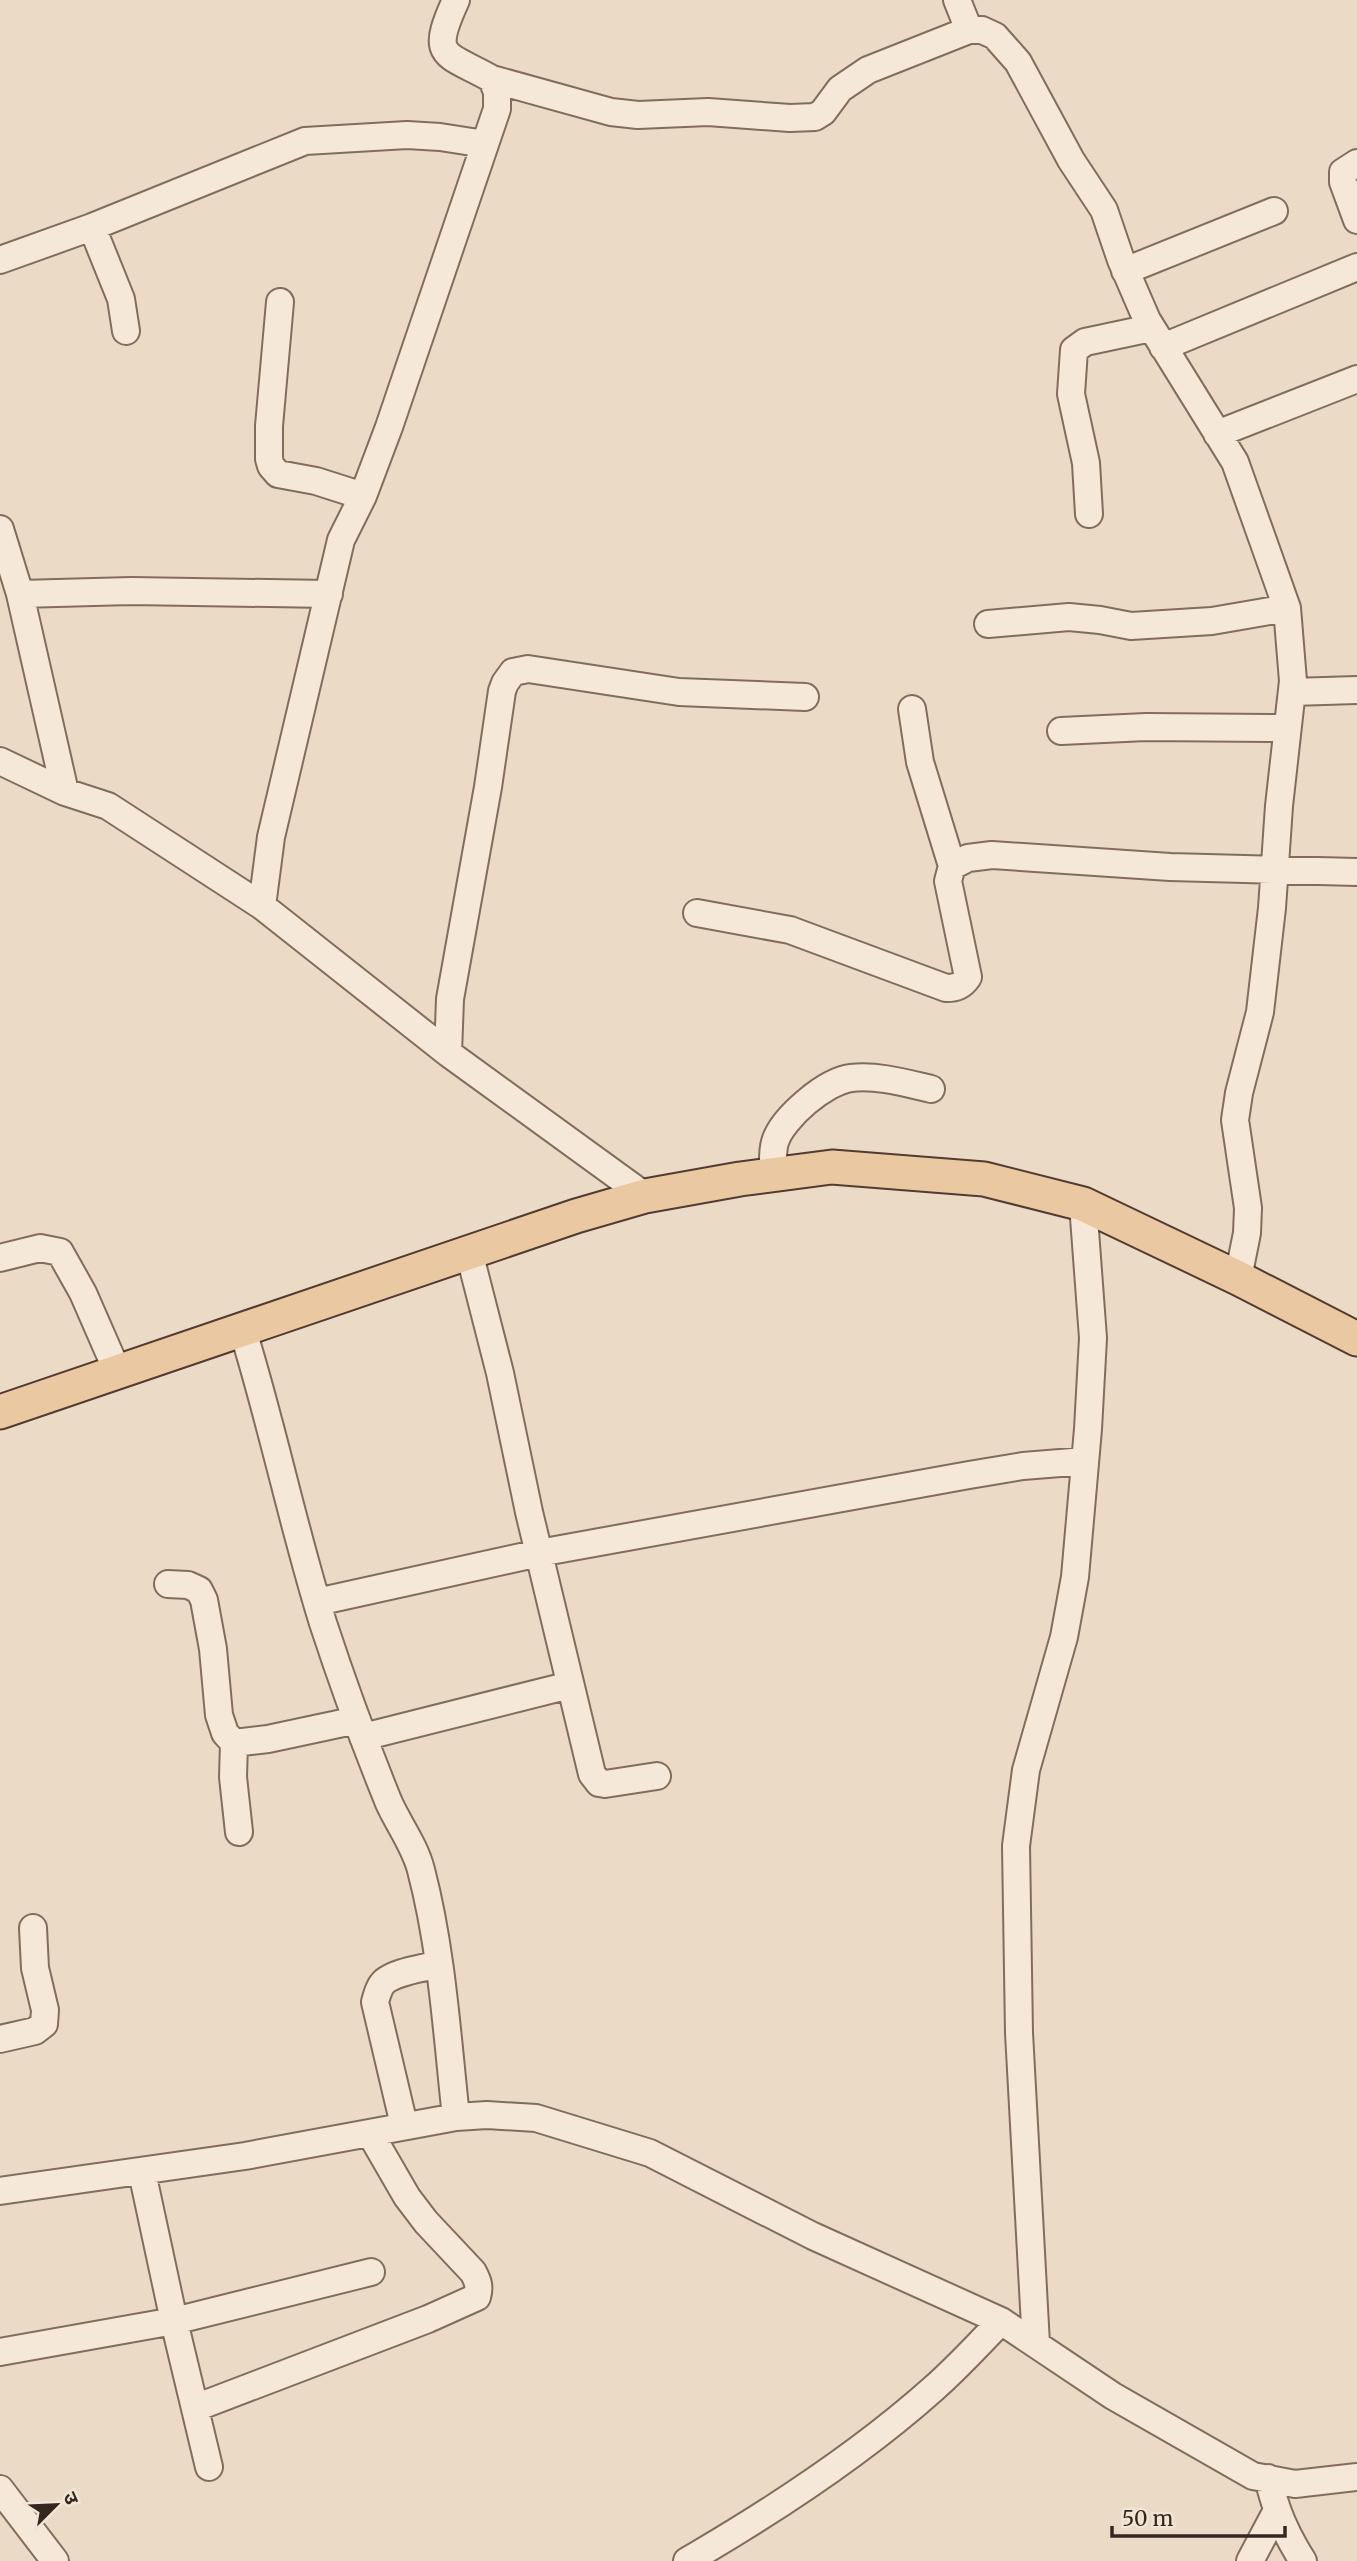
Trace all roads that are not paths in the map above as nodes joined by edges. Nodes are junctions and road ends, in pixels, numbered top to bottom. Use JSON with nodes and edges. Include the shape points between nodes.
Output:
{"nodes":[{"id":1,"x":456,"y":0,"type":"edge"},
{"id":2,"x":957,"y":0,"type":"edge"},
{"id":3,"x":969,"y":30,"type":"junction"},
{"id":4,"x":492,"y":79,"type":"junction"},
{"id":5,"x":485,"y":144,"type":"junction"},
{"id":6,"x":1357,"y":163,"type":"edge"},
{"id":7,"x":1274,"y":211,"type":"dead end"},
{"id":8,"x":1357,"y":220,"type":"edge"},
{"id":9,"x":92,"y":227,"type":"junction"},
{"id":10,"x":0,"y":260,"type":"edge"},
{"id":11,"x":1357,"y":267,"type":"edge"},
{"id":12,"x":1125,"y":271,"type":"junction"},
{"id":13,"x":280,"y":302,"type":"dead end"},
{"id":14,"x":126,"y":331,"type":"dead end"},
{"id":15,"x":1157,"y":337,"type":"junction"},
{"id":16,"x":1357,"y":379,"type":"edge"},
{"id":17,"x":1217,"y":434,"type":"junction"},
{"id":18,"x":363,"y":496,"type":"junction"},
{"id":19,"x":1089,"y":514,"type":"dead end"},
{"id":20,"x":0,"y":529,"type":"edge"},
{"id":21,"x":20,"y":594,"type":"junction"},
{"id":22,"x":329,"y":594,"type":"junction"},
{"id":23,"x":1287,"y":608,"type":"junction"},
{"id":24,"x":988,"y":625,"type":"dead end"},
{"id":25,"x":1357,"y":690,"type":"edge"},
{"id":26,"x":1292,"y":692,"type":"junction"},
{"id":27,"x":805,"y":697,"type":"dead end"},
{"id":28,"x":912,"y":709,"type":"dead end"},
{"id":29,"x":1287,"y":728,"type":"junction"},
{"id":30,"x":1061,"y":731,"type":"dead end"},
{"id":31,"x":0,"y":761,"type":"edge"},
{"id":32,"x":65,"y":792,"type":"junction"},
{"id":33,"x":952,"y":866,"type":"junction"},
{"id":34,"x":1274,"y":871,"type":"junction"},
{"id":35,"x":1357,"y":872,"type":"edge"},
{"id":36,"x":262,"y":906,"type":"junction"},
{"id":37,"x":697,"y":913,"type":"dead end"},
{"id":38,"x":448,"y":1053,"type":"junction"},
{"id":39,"x":931,"y":1088,"type":"dead end"},
{"id":40,"x":773,"y":1175,"type":"junction"},
{"id":41,"x":645,"y":1196,"type":"junction"},
{"id":42,"x":1083,"y":1204,"type":"junction"},
{"id":43,"x":469,"y":1252,"type":"junction"},
{"id":44,"x":0,"y":1258,"type":"edge"},
{"id":45,"x":1238,"y":1278,"type":"junction"},
{"id":46,"x":243,"y":1331,"type":"junction"},
{"id":47,"x":1357,"y":1339,"type":"edge"},
{"id":48,"x":118,"y":1373,"type":"junction"},
{"id":49,"x":0,"y":1412,"type":"edge"},
{"id":50,"x":1085,"y":1461,"type":"junction"},
{"id":51,"x":539,"y":1553,"type":"junction"},
{"id":52,"x":168,"y":1584,"type":"dead end"},
{"id":53,"x":317,"y":1602,"type":"junction"},
{"id":54,"x":570,"y":1685,"type":"junction"},
{"id":55,"x":360,"y":1728,"type":"junction"},
{"id":56,"x":234,"y":1743,"type":"junction"},
{"id":57,"x":657,"y":1776,"type":"dead end"},
{"id":58,"x":239,"y":1832,"type":"dead end"},
{"id":59,"x":33,"y":1928,"type":"dead end"},
{"id":60,"x":439,"y":1964,"type":"junction"},
{"id":61,"x":0,"y":2039,"type":"edge"},
{"id":62,"x":456,"y":2117,"type":"junction"},
{"id":63,"x":404,"y":2125,"type":"junction"},
{"id":64,"x":370,"y":2133,"type":"junction"},
{"id":65,"x":142,"y":2172,"type":"junction"},
{"id":66,"x":0,"y":2192,"type":"edge"},
{"id":67,"x":371,"y":2272,"type":"dead end"},
{"id":68,"x":174,"y":2321,"type":"junction"},
{"id":69,"x":1001,"y":2321,"type":"junction"},
{"id":70,"x":1036,"y":2344,"type":"junction"},
{"id":71,"x":0,"y":2352,"type":"edge"},
{"id":72,"x":195,"y":2408,"type":"junction"},
{"id":73,"x":209,"y":2467,"type":"dead end"},
{"id":74,"x":1357,"y":2477,"type":"edge"},
{"id":75,"x":1268,"y":2478,"type":"junction"},
{"id":76,"x":0,"y":2488,"type":"edge"},
{"id":77,"x":1276,"y":2512,"type":"junction"},
{"id":78,"x":55,"y":2561,"type":"edge"},
{"id":79,"x":687,"y":2561,"type":"edge"},
{"id":80,"x":1251,"y":2561,"type":"edge"},
{"id":81,"x":1303,"y":2561,"type":"edge"}],
"edges":[{"from":1,"to":4,"type":"street","via":[[440,40],[444,50],[460,64]]},
{"from":2,"to":3,"type":"street"},
{"from":3,"to":4,"type":"street","via":[[868,70],[840,89],[815,117],[611,113]]},
{"from":3,"to":12,"type":"street","via":[[995,37],[1018,62],[1104,210]]},
{"from":4,"to":5,"type":"street","via":[[497,109]]},
{"from":5,"to":9,"type":"street","via":[[407,135],[304,141]]},
{"from":5,"to":18,"type":"street"},
{"from":6,"to":8,"type":"street","via":[[1343,172],[1343,182]]},
{"from":7,"to":12,"type":"street"},
{"from":9,"to":10,"type":"street"},
{"from":9,"to":14,"type":"street","via":[[121,299]]},
{"from":11,"to":15,"type":"street"},
{"from":12,"to":15,"type":"street"},
{"from":13,"to":18,"type":"street","via":[[269,426],[271,466],[278,474]]},
{"from":15,"to":17,"type":"street"},
{"from":15,"to":19,"type":"street","via":[[1085,342],[1074,350],[1071,394],[1086,463]]},
{"from":16,"to":17,"type":"street"},
{"from":17,"to":23,"type":"street","via":[[1235,462]]},
{"from":18,"to":22,"type":"street","via":[[341,540]]},
{"from":20,"to":21,"type":"street"},
{"from":21,"to":22,"type":"street"},
{"from":21,"to":32,"type":"street"},
{"from":22,"to":36,"type":"street","via":[[271,837]]},
{"from":23,"to":24,"type":"street","via":[[1212,621],[1131,626],[1069,617]]},
{"from":23,"to":26,"type":"street"},
{"from":25,"to":26,"type":"street"},
{"from":26,"to":29,"type":"street"},
{"from":27,"to":38,"type":"street","via":[[679,692],[528,669],[513,672],[505,683],[496,727],[450,999]]},
{"from":28,"to":33,"type":"street","via":[[920,762]]},
{"from":29,"to":30,"type":"street"},
{"from":29,"to":34,"type":"street"},
{"from":31,"to":32,"type":"street"},
{"from":32,"to":36,"type":"street","via":[[108,806]]},
{"from":33,"to":34,"type":"street","via":[[992,855]]},
{"from":33,"to":37,"type":"street","via":[[948,880],[968,977],[955,988],[790,930]]},
{"from":34,"to":35,"type":"street"},
{"from":34,"to":45,"type":"street","via":[[1260,1012],[1236,1121],[1248,1209]]},
{"from":36,"to":38,"type":"street"},
{"from":38,"to":41,"type":"street"},
{"from":39,"to":40,"type":"street","via":[[883,1078],[849,1078],[822,1090],[796,1111],[774,1143]]},
{"from":40,"to":41,"type":"main road"},
{"from":40,"to":42,"type":"main road","via":[[832,1167],[984,1179]]},
{"from":41,"to":43,"type":"main road"},
{"from":42,"to":45,"type":"main road"},
{"from":42,"to":50,"type":"street","via":[[1093,1338]]},
{"from":43,"to":46,"type":"main road"},
{"from":43,"to":51,"type":"street"},
{"from":44,"to":48,"type":"street","via":[[40,1248],[60,1252]]},
{"from":45,"to":47,"type":"main road"},
{"from":46,"to":48,"type":"main road"},
{"from":46,"to":53,"type":"street"},
{"from":48,"to":49,"type":"main road"},
{"from":50,"to":51,"type":"street","via":[[969,1475]]},
{"from":50,"to":70,"type":"street","via":[[1073,1589],[1026,1770],[1016,1846],[1019,2033]]},
{"from":51,"to":53,"type":"street"},
{"from":51,"to":54,"type":"street"},
{"from":52,"to":56,"type":"street","via":[[188,1585],[199,1590],[205,1600],[219,1715]]},
{"from":53,"to":55,"type":"street"},
{"from":54,"to":55,"type":"street"},
{"from":54,"to":57,"type":"street","via":[[595,1780],[605,1784]]},
{"from":55,"to":56,"type":"street"},
{"from":55,"to":60,"type":"street","via":[[398,1824],[421,1868]]},
{"from":56,"to":58,"type":"street"},
{"from":59,"to":61,"type":"street","via":[[35,1968],[46,2010],[44,2024],[35,2031]]},
{"from":60,"to":62,"type":"street"},
{"from":60,"to":63,"type":"street","via":[[384,1982],[375,2001]]},
{"from":62,"to":63,"type":"street"},
{"from":62,"to":69,"type":"street","via":[[536,2118],[650,2153],[813,2236]]},
{"from":63,"to":64,"type":"street"},
{"from":64,"to":65,"type":"street"},
{"from":64,"to":72,"type":"street","via":[[407,2197],[473,2272],[477,2297]]},
{"from":65,"to":66,"type":"street"},
{"from":65,"to":68,"type":"street"},
{"from":67,"to":68,"type":"street"},
{"from":68,"to":71,"type":"street"},
{"from":68,"to":72,"type":"street"},
{"from":69,"to":70,"type":"street"},
{"from":69,"to":79,"type":"street","via":[[933,2389],[866,2443],[750,2525]]},
{"from":70,"to":75,"type":"street","via":[[1113,2396],[1253,2476]]},
{"from":72,"to":73,"type":"street"},
{"from":74,"to":75,"type":"street","via":[[1295,2484]]},
{"from":75,"to":77,"type":"street"},
{"from":76,"to":78,"type":"street"},
{"from":77,"to":80,"type":"street"},
{"from":77,"to":81,"type":"street"}]}
